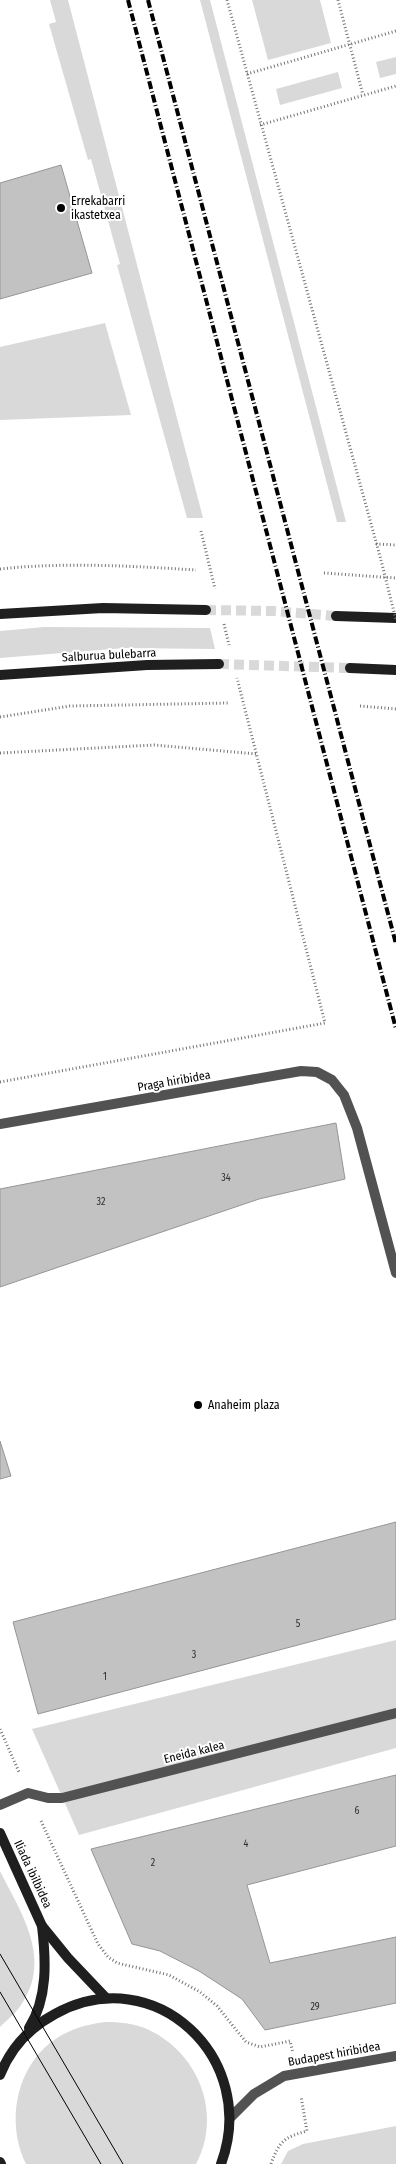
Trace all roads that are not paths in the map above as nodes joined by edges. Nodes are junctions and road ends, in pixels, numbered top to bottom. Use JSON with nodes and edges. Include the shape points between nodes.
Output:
{"nodes":[{"id":1,"x":206,"y":610,"type":"tunnel mouth"},
{"id":2,"x":0,"y":614,"type":"edge"},
{"id":3,"x":336,"y":616,"type":"tunnel mouth"},
{"id":4,"x":396,"y":619,"type":"edge"},
{"id":5,"x":219,"y":664,"type":"tunnel mouth"},
{"id":6,"x":350,"y":668,"type":"tunnel mouth"},
{"id":7,"x":396,"y":670,"type":"edge"},
{"id":8,"x":0,"y":675,"type":"edge"},
{"id":9,"x":0,"y":1124,"type":"edge"},
{"id":10,"x":396,"y":1273,"type":"edge"},
{"id":11,"x":396,"y":1713,"type":"edge"},
{"id":12,"x":0,"y":1805,"type":"edge"},
{"id":13,"x":0,"y":1833,"type":"edge"},
{"id":14,"x":42,"y":1926,"type":"junction"},
{"id":15,"x":106,"y":1998,"type":"junction"},
{"id":16,"x":26,"y":2034,"type":"junction"},
{"id":17,"x":396,"y":2056,"type":"edge"},
{"id":18,"x":0,"y":2075,"type":"edge"},
{"id":19,"x":231,"y":2117,"type":"junction"},
{"id":20,"x":221,"y":2164,"type":"edge"}],
"edges":[{"from":1,"to":2,"type":"main road","via":[[102,608]]},
{"from":3,"to":4,"type":"main road"},
{"from":5,"to":8,"type":"main road","name":"Salburua bulebarra","via":[[147,665]]},
{"from":6,"to":7,"type":"main road"},
{"from":9,"to":10,"type":"street","name":"Praga hiribidea","via":[[301,1071],[318,1072],[332,1080],[344,1095],[357,1128]]},
{"from":11,"to":12,"type":"street","name":"Eneida kalea","via":[[62,1798],[28,1793]]},
{"from":13,"to":14,"type":"main road","name":"Iliada ibilbidea"},
{"from":14,"to":15,"type":"main road","name":"Iliada ibilbidea"},
{"from":14,"to":16,"type":"main road","name":"Iliada ibilbidea","via":[[46,1955],[44,1978],[36,2018]]},
{"from":15,"to":16,"type":"main road","via":[[70,2005],[38,2023]]},
{"from":15,"to":19,"type":"main road","via":[[153,2006],[194,2032],[221,2070]]},
{"from":16,"to":18,"type":"main road"},
{"from":17,"to":19,"type":"street","name":"Budapest hiribidea","via":[[284,2076],[254,2094]]},
{"from":19,"to":20,"type":"main road"}]}
